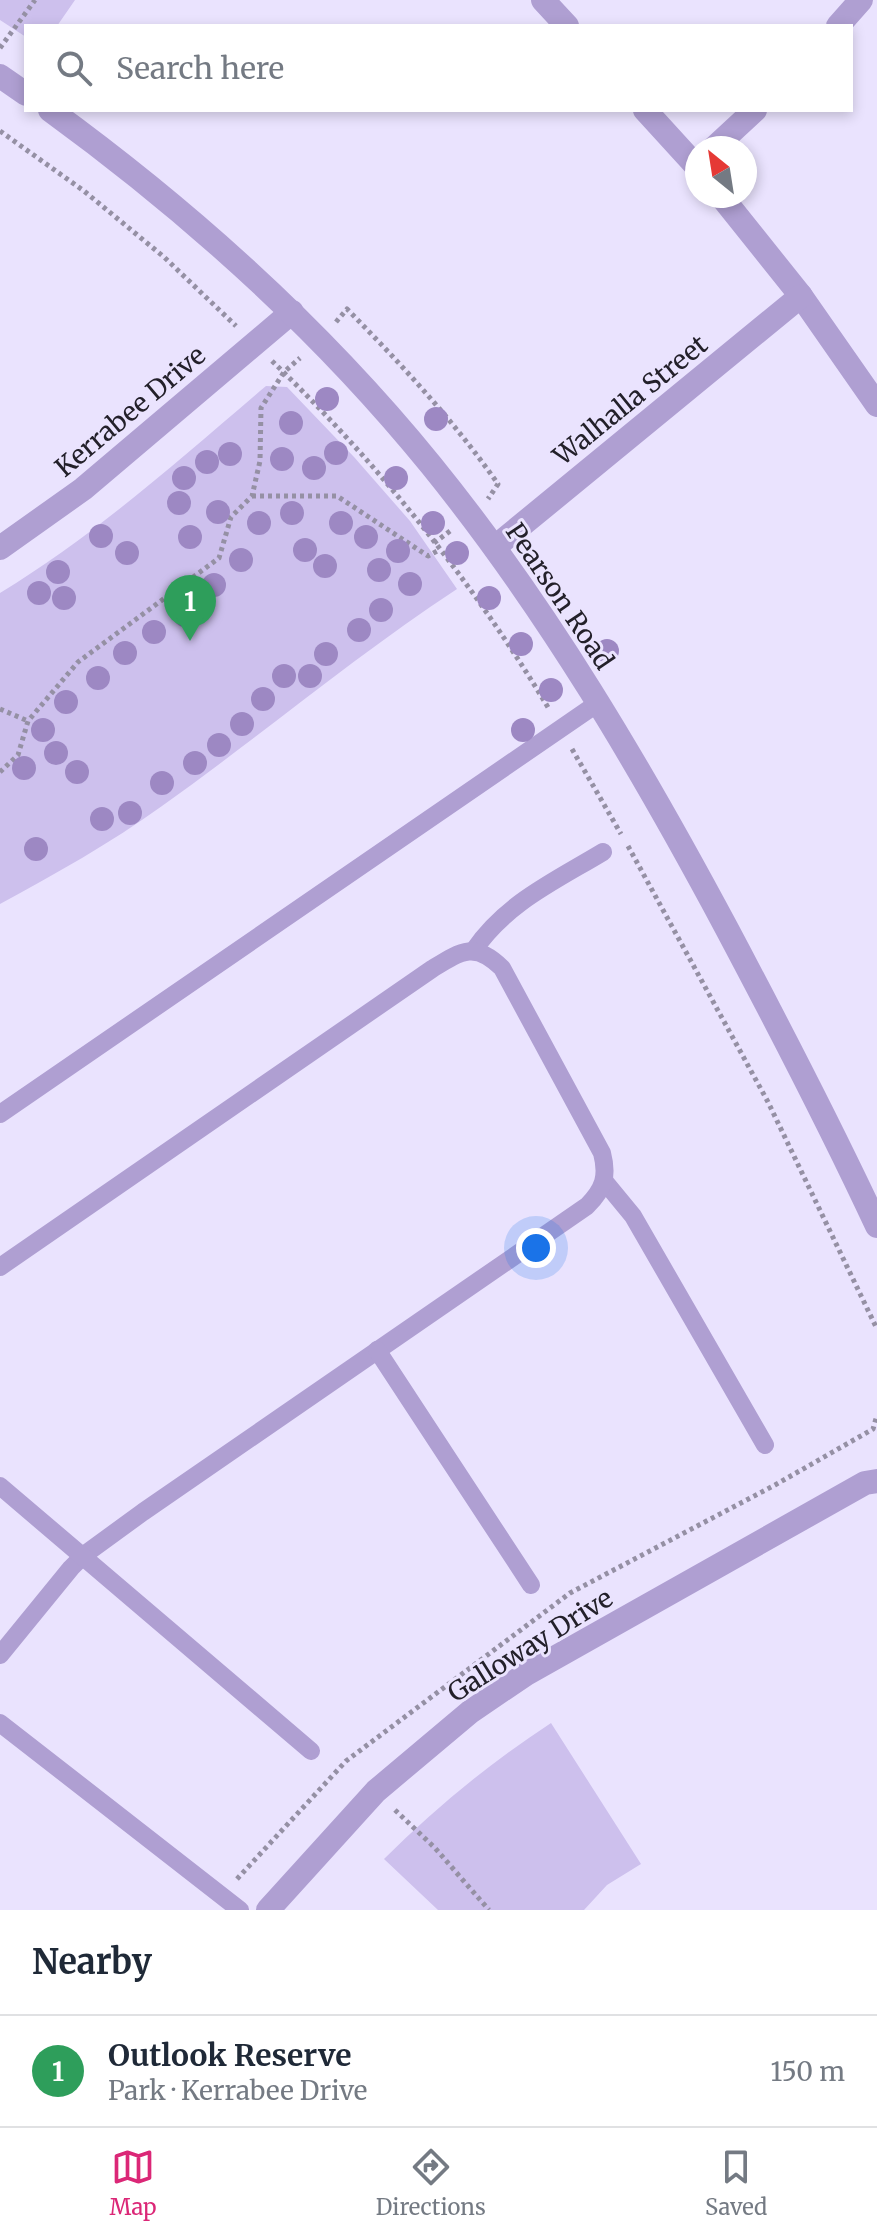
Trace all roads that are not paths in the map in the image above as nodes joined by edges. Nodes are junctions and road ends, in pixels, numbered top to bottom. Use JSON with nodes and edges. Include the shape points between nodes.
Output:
{"nodes":[{"id":1,"x":543,"y":0,"type":"edge"},
{"id":2,"x":861,"y":0,"type":"edge"},
{"id":3,"x":565,"y":24,"type":"edge"},
{"id":4,"x":840,"y":24,"type":"edge"},
{"id":5,"x":0,"y":76,"type":"edge"},
{"id":6,"x":24,"y":93,"type":"edge"},
{"id":7,"x":53,"y":112,"type":"edge"},
{"id":8,"x":647,"y":112,"type":"edge"},
{"id":9,"x":753,"y":112,"type":"edge"},
{"id":10,"x":727,"y":136,"type":"edge"},
{"id":11,"x":685,"y":154,"type":"edge"},
{"id":12,"x":731,"y":208,"type":"edge"},
{"id":13,"x":801,"y":296,"type":"junction"},
{"id":14,"x":292,"y":312,"type":"junction"},
{"id":15,"x":877,"y":405,"type":"edge"},
{"id":16,"x":495,"y":547,"type":"junction"},
{"id":17,"x":0,"y":548,"type":"edge"},
{"id":18,"x":598,"y":703,"type":"junction"},
{"id":19,"x":603,"y":852,"type":"dead end"},
{"id":20,"x":474,"y":950,"type":"junction"},
{"id":21,"x":0,"y":1114,"type":"edge"},
{"id":22,"x":605,"y":1182,"type":"junction"},
{"id":23,"x":877,"y":1226,"type":"edge"},
{"id":24,"x":0,"y":1267,"type":"edge"},
{"id":25,"x":377,"y":1350,"type":"junction"},
{"id":26,"x":765,"y":1445,"type":"dead end"},
{"id":27,"x":873,"y":1478,"type":"edge"},
{"id":28,"x":0,"y":1486,"type":"edge"},
{"id":29,"x":84,"y":1555,"type":"junction"},
{"id":30,"x":531,"y":1585,"type":"dead end"},
{"id":31,"x":0,"y":1655,"type":"edge"},
{"id":32,"x":0,"y":1723,"type":"edge"},
{"id":33,"x":311,"y":1751,"type":"dead end"},
{"id":34,"x":240,"y":1910,"type":"edge"},
{"id":35,"x":268,"y":1910,"type":"edge"}],
"edges":[{"from":1,"to":3,"type":"street"},
{"from":2,"to":4,"type":"street"},
{"from":5,"to":6,"type":"street"},
{"from":7,"to":14,"type":"street","name":"Pearson Road","via":[[165,200]]},
{"from":8,"to":11,"type":"street"},
{"from":9,"to":10,"type":"street"},
{"from":12,"to":13,"type":"street"},
{"from":13,"to":15,"type":"street"},
{"from":13,"to":16,"type":"street","name":"Walhalla Street"},
{"from":14,"to":16,"type":"street","name":"Pearson Road","via":[[430,463]]},
{"from":14,"to":17,"type":"street","name":"Kerrabee Drive","via":[[83,489]]},
{"from":16,"to":18,"type":"street","name":"Pearson Road"},
{"from":18,"to":21,"type":"lane"},
{"from":18,"to":23,"type":"street","name":"Pearson Road","via":[[683,846]]},
{"from":19,"to":20,"type":"lane","via":[[506,912]]},
{"from":20,"to":22,"type":"lane","via":[[502,968],[602,1153]]},
{"from":20,"to":24,"type":"lane","via":[[432,969]]},
{"from":22,"to":25,"type":"lane","via":[[587,1206]]},
{"from":22,"to":26,"type":"lane","via":[[633,1216]]},
{"from":25,"to":29,"type":"lane"},
{"from":25,"to":30,"type":"lane"},
{"from":27,"to":35,"type":"street","name":"Galloway Drive","via":[[526,1674],[470,1712],[376,1791]]},
{"from":28,"to":29,"type":"lane"},
{"from":29,"to":31,"type":"lane"},
{"from":29,"to":33,"type":"lane"},
{"from":32,"to":34,"type":"lane"}]}
